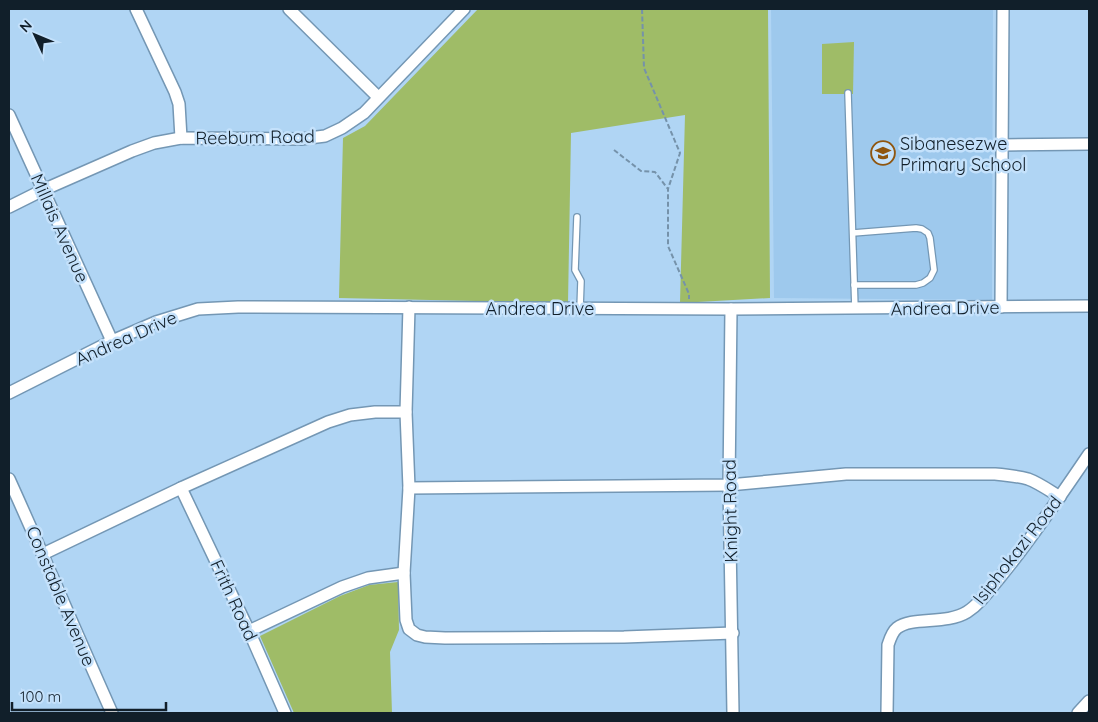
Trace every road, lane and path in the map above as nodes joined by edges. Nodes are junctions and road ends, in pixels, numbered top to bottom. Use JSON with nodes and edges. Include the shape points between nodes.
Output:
{"nodes":[{"id":1,"x":136,"y":9,"type":"edge"},
{"id":2,"x":289,"y":9,"type":"edge"},
{"id":3,"x":464,"y":9,"type":"edge"},
{"id":4,"x":642,"y":9,"type":"edge"},
{"id":5,"x":1003,"y":9,"type":"edge"},
{"id":6,"x":848,"y":93,"type":"dead end"},
{"id":7,"x":378,"y":97,"type":"junction"},
{"id":8,"x":9,"y":115,"type":"edge"},
{"id":9,"x":181,"y":138,"type":"junction"},
{"id":10,"x":1089,"y":144,"type":"edge"},
{"id":11,"x":1002,"y":145,"type":"junction"},
{"id":12,"x":614,"y":150,"type":"dead end"},
{"id":13,"x":668,"y":189,"type":"junction"},
{"id":14,"x":43,"y":190,"type":"junction"},
{"id":15,"x":9,"y":207,"type":"edge"},
{"id":16,"x":577,"y":217,"type":"dead end"},
{"id":17,"x":853,"y":233,"type":"junction"},
{"id":18,"x":854,"y":284,"type":"junction"},
{"id":19,"x":1089,"y":306,"type":"edge"},
{"id":20,"x":409,"y":307,"type":"junction"},
{"id":21,"x":1001,"y":307,"type":"junction"},
{"id":22,"x":580,"y":309,"type":"junction"},
{"id":23,"x":690,"y":309,"type":"junction"},
{"id":24,"x":731,"y":309,"type":"junction"},
{"id":25,"x":855,"y":309,"type":"junction"},
{"id":26,"x":112,"y":341,"type":"junction"},
{"id":27,"x":9,"y":393,"type":"edge"},
{"id":28,"x":406,"y":412,"type":"junction"},
{"id":29,"x":1089,"y":454,"type":"edge"},
{"id":30,"x":9,"y":479,"type":"edge"},
{"id":31,"x":729,"y":485,"type":"junction"},
{"id":32,"x":181,"y":488,"type":"junction"},
{"id":33,"x":409,"y":488,"type":"junction"},
{"id":34,"x":1060,"y":497,"type":"junction"},
{"id":35,"x":43,"y":554,"type":"junction"},
{"id":36,"x":404,"y":573,"type":"junction"},
{"id":37,"x":249,"y":631,"type":"junction"},
{"id":38,"x":732,"y":633,"type":"junction"},
{"id":39,"x":1089,"y":701,"type":"edge"},
{"id":40,"x":112,"y":713,"type":"edge"},
{"id":41,"x":285,"y":713,"type":"edge"},
{"id":42,"x":733,"y":713,"type":"edge"},
{"id":43,"x":887,"y":713,"type":"edge"},
{"id":44,"x":1078,"y":713,"type":"edge"}],
"edges":[{"from":1,"to":9,"type":"street","via":[[175,92]]},
{"from":2,"to":7,"type":"street"},
{"from":3,"to":7,"type":"street","name":"Reebum Road"},
{"from":4,"to":13,"type":"path","via":[[644,68],[680,153]]},
{"from":5,"to":11,"type":"street"},
{"from":6,"to":17,"type":"lane"},
{"from":7,"to":9,"type":"street","name":"Reebum Road","via":[[364,112],[325,136],[301,139]]},
{"from":8,"to":14,"type":"street","name":"Millais Avenue"},
{"from":9,"to":14,"type":"street","name":"Reebum Road","via":[[132,150]]},
{"from":10,"to":11,"type":"street"},
{"from":11,"to":21,"type":"street"},
{"from":12,"to":13,"type":"path","via":[[641,171],[655,172]]},
{"from":13,"to":23,"type":"path","via":[[668,246],[689,294]]},
{"from":14,"to":15,"type":"street","name":"Reebum Road"},
{"from":14,"to":26,"type":"street","name":"Millais Avenue"},
{"from":16,"to":22,"type":"lane","via":[[575,270],[581,281]]},
{"from":17,"to":18,"type":"lane"},
{"from":17,"to":18,"type":"lane","via":[[922,229],[930,238],[934,270],[930,278],[916,285]]},
{"from":18,"to":25,"type":"lane"},
{"from":19,"to":21,"type":"street","name":"Andrea Drive"},
{"from":20,"to":22,"type":"street","name":"Andrea Drive"},
{"from":20,"to":26,"type":"street","name":"Andrea Drive","via":[[238,306],[198,309]]},
{"from":20,"to":28,"type":"street"},
{"from":21,"to":25,"type":"street","name":"Andrea Drive"},
{"from":22,"to":23,"type":"street","name":"Andrea Drive"},
{"from":23,"to":24,"type":"street","name":"Andrea Drive"},
{"from":24,"to":25,"type":"street","name":"Andrea Drive"},
{"from":24,"to":31,"type":"street","name":"Knight Road"},
{"from":26,"to":27,"type":"street","name":"Andrea Drive"},
{"from":28,"to":32,"type":"street","via":[[350,415]]},
{"from":28,"to":33,"type":"street"},
{"from":29,"to":34,"type":"street","name":"Isiphokazi Road"},
{"from":30,"to":35,"type":"street","name":"Constable Avenue"},
{"from":31,"to":33,"type":"street"},
{"from":31,"to":34,"type":"street","via":[[846,474],[995,474],[1027,479]]},
{"from":31,"to":38,"type":"street","name":"Knight Road"},
{"from":32,"to":35,"type":"street"},
{"from":32,"to":37,"type":"street","name":"Frith Road"},
{"from":33,"to":36,"type":"street"},
{"from":34,"to":43,"type":"street","name":"Isiphokazi Road","via":[[981,601],[955,617],[896,628],[888,645]]},
{"from":35,"to":40,"type":"street","name":"Constable Avenue"},
{"from":36,"to":37,"type":"street","via":[[368,578],[342,587]]},
{"from":36,"to":38,"type":"street","via":[[406,620],[409,629],[425,637],[586,638]]},
{"from":37,"to":41,"type":"street","name":"Frith Road"},
{"from":38,"to":42,"type":"street","name":"Knight Road"},
{"from":39,"to":44,"type":"street"}]}
